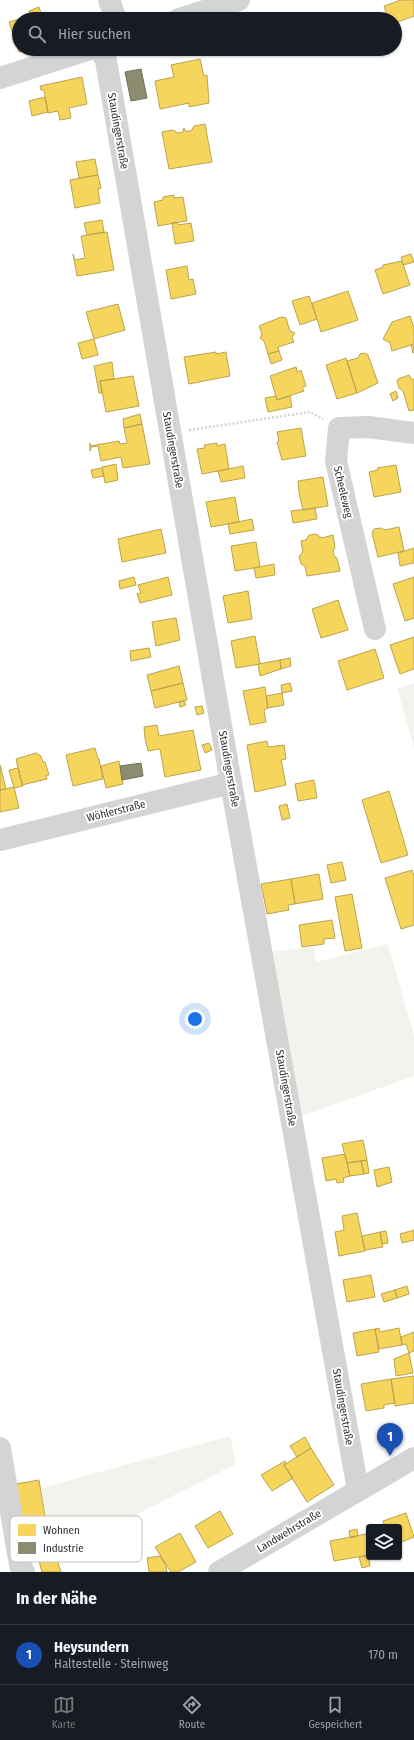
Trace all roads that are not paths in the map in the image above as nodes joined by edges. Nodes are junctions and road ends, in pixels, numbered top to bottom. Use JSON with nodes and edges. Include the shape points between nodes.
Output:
{"nodes":[{"id":1,"x":109,"y":0,"type":"edge"},
{"id":2,"x":228,"y":2,"type":"edge"},
{"id":3,"x":113,"y":12,"type":"edge"},
{"id":4,"x":199,"y":12,"type":"edge"},
{"id":5,"x":68,"y":56,"type":"edge"},
{"id":6,"x":104,"y":56,"type":"edge"},
{"id":7,"x":0,"y":78,"type":"edge"},
{"id":8,"x":414,"y":432,"type":"edge"},
{"id":9,"x":375,"y":629,"type":"dead end"},
{"id":10,"x":231,"y":783,"type":"junction"},
{"id":11,"x":0,"y":840,"type":"edge"},
{"id":12,"x":0,"y":1448,"type":"edge"},
{"id":13,"x":414,"y":1458,"type":"edge"},
{"id":14,"x":358,"y":1490,"type":"junction"},
{"id":15,"x":12,"y":1516,"type":"edge"},
{"id":16,"x":19,"y":1562,"type":"edge"},
{"id":17,"x":24,"y":1572,"type":"edge"},
{"id":18,"x":219,"y":1572,"type":"edge"}],
"edges":[{"from":1,"to":3,"type":"street"},
{"from":2,"to":4,"type":"street"},
{"from":5,"to":7,"type":"street"},
{"from":6,"to":10,"type":"street","name":"Staudingerstraße"},
{"from":8,"to":9,"type":"street","name":"Scheeleweg","via":[[368,427],[339,428],[336,461]]},
{"from":10,"to":11,"type":"street","name":"Wöhlerstraße"},
{"from":10,"to":14,"type":"street","name":"Staudingerstraße"},
{"from":12,"to":15,"type":"street"},
{"from":13,"to":14,"type":"street","name":"Landwehrstraße"},
{"from":14,"to":18,"type":"street","name":"Landwehrstraße"},
{"from":16,"to":17,"type":"street"}]}
